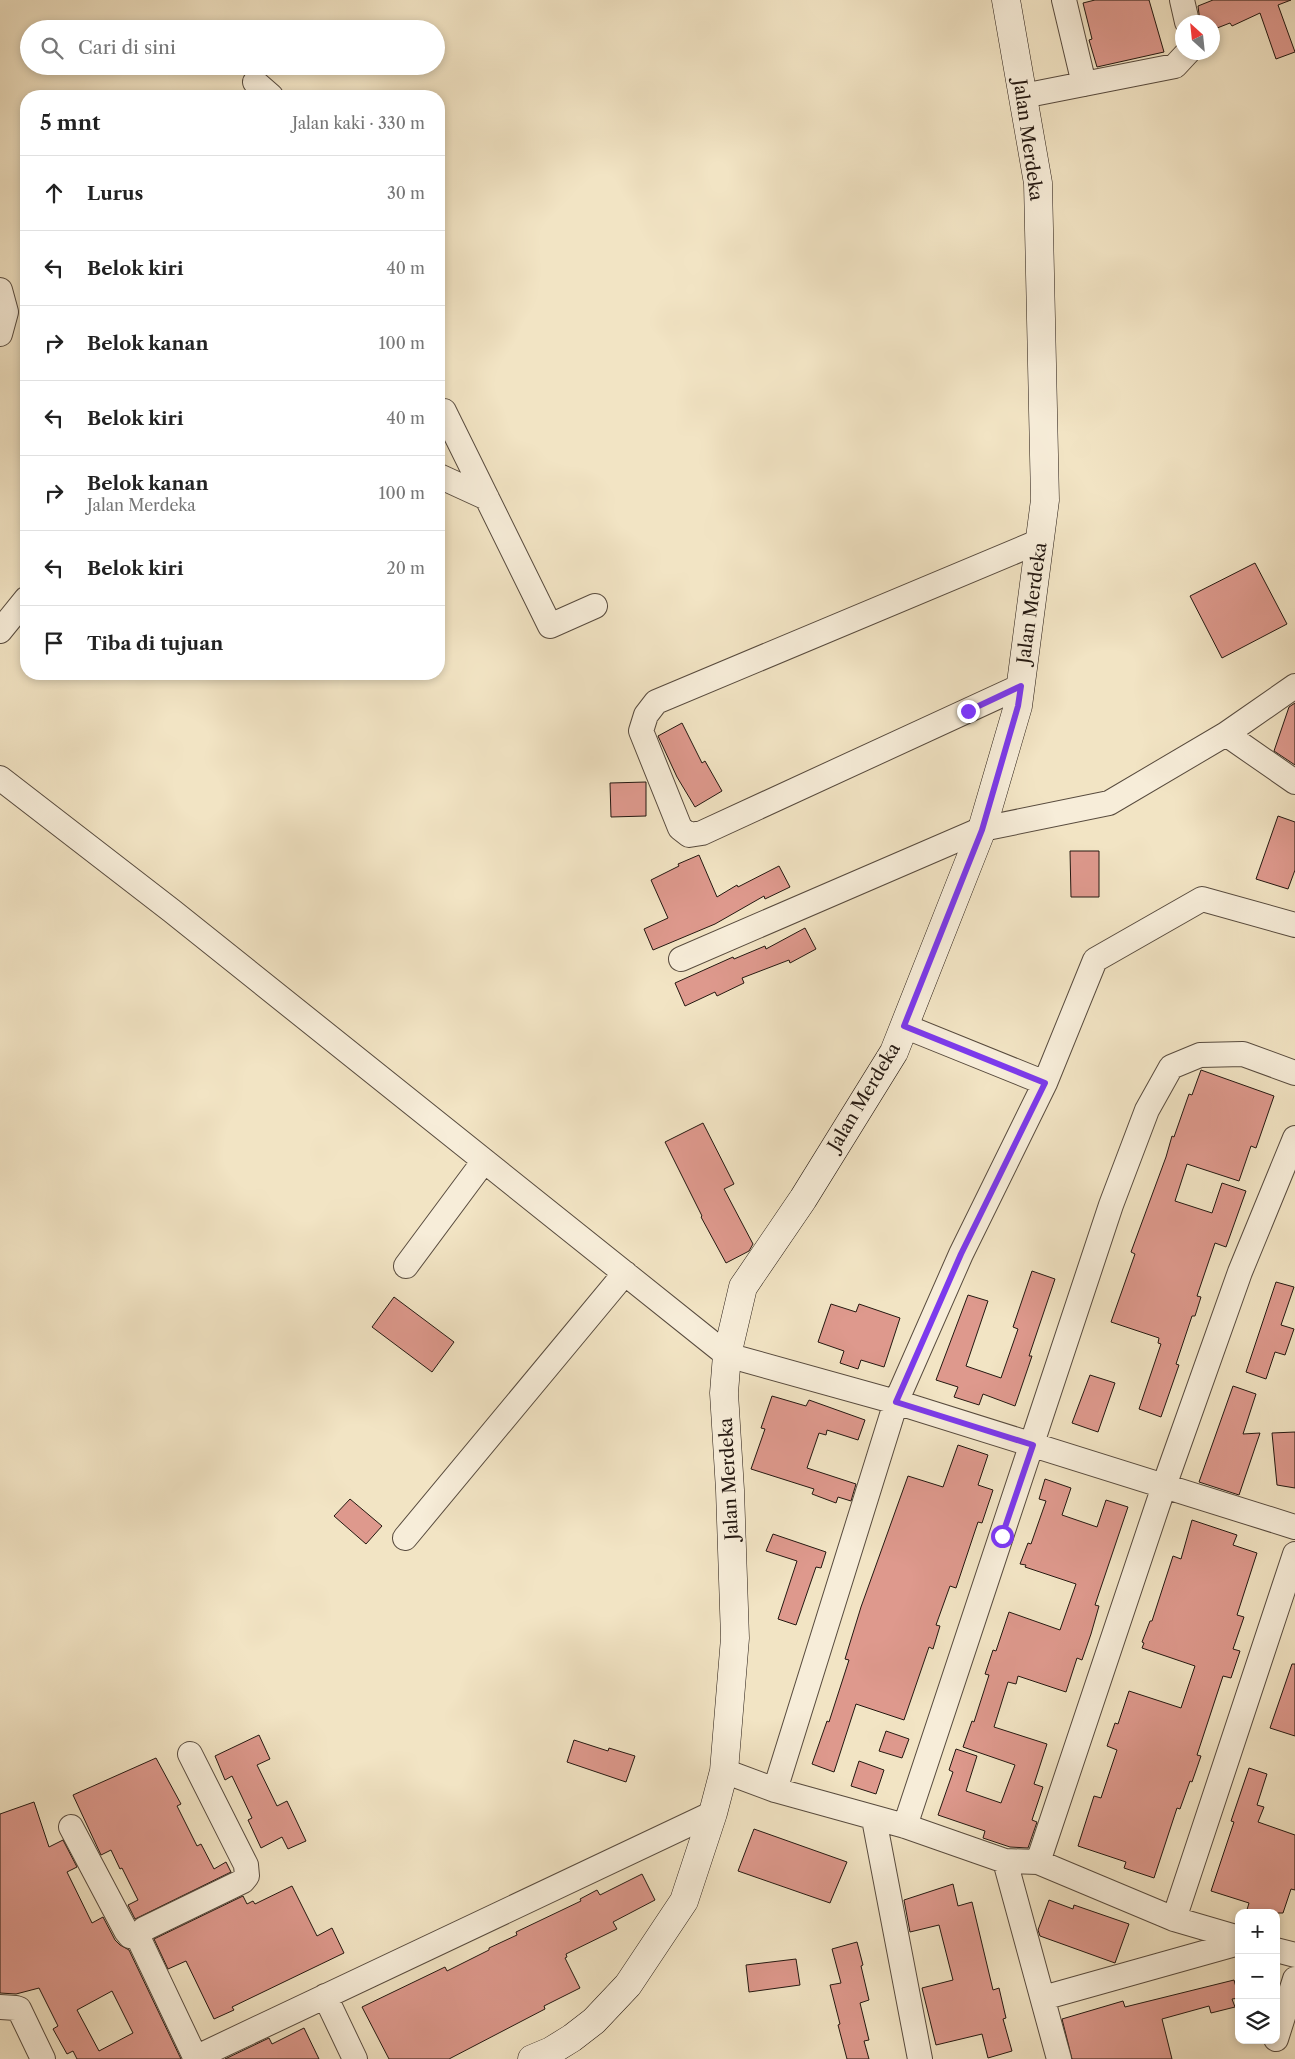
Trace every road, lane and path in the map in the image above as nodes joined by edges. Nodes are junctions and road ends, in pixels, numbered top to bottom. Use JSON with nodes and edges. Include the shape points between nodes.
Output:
{"nodes":[{"id":1,"x":1006,"y":0,"type":"edge"},
{"id":2,"x":1064,"y":0,"type":"edge"},
{"id":3,"x":1182,"y":0,"type":"edge"},
{"id":4,"x":1185,"y":15,"type":"edge"},
{"id":5,"x":1181,"y":60,"type":"edge"},
{"id":6,"x":1084,"y":84,"type":"junction"},
{"id":7,"x":1023,"y":96,"type":"junction"},
{"id":8,"x":0,"y":290,"type":"edge"},
{"id":9,"x":0,"y":334,"type":"edge"},
{"id":10,"x":445,"y":413,"type":"edge"},
{"id":11,"x":445,"y":479,"type":"edge"},
{"id":12,"x":487,"y":498,"type":"junction"},
{"id":13,"x":1040,"y":541,"type":"junction"},
{"id":14,"x":20,"y":606,"type":"edge"},
{"id":15,"x":595,"y":606,"type":"dead end"},
{"id":16,"x":0,"y":631,"type":"edge"},
{"id":17,"x":1021,"y":686,"type":"junction"},
{"id":18,"x":1295,"y":686,"type":"edge"},
{"id":19,"x":1226,"y":734,"type":"junction"},
{"id":20,"x":0,"y":778,"type":"edge"},
{"id":21,"x":1295,"y":782,"type":"edge"},
{"id":22,"x":982,"y":830,"type":"junction"},
{"id":23,"x":1295,"y":925,"type":"edge"},
{"id":24,"x":680,"y":959,"type":"dead end"},
{"id":25,"x":904,"y":1026,"type":"junction"},
{"id":26,"x":1295,"y":1073,"type":"edge"},
{"id":27,"x":1045,"y":1083,"type":"junction"},
{"id":28,"x":1295,"y":1138,"type":"edge"},
{"id":29,"x":484,"y":1161,"type":"junction"},
{"id":30,"x":406,"y":1266,"type":"dead end"},
{"id":31,"x":625,"y":1273,"type":"junction"},
{"id":32,"x":727,"y":1355,"type":"junction"},
{"id":33,"x":896,"y":1402,"type":"junction"},
{"id":34,"x":1033,"y":1445,"type":"junction"},
{"id":35,"x":1164,"y":1486,"type":"junction"},
{"id":36,"x":1295,"y":1527,"type":"edge"},
{"id":37,"x":405,"y":1538,"type":"dead end"},
{"id":38,"x":1295,"y":1554,"type":"edge"},
{"id":39,"x":190,"y":1754,"type":"dead end"},
{"id":40,"x":724,"y":1771,"type":"junction"},
{"id":41,"x":774,"y":1790,"type":"junction"},
{"id":42,"x":713,"y":1813,"type":"junction"},
{"id":43,"x":874,"y":1819,"type":"junction"},
{"id":44,"x":905,"y":1826,"type":"junction"},
{"id":45,"x":71,"y":1827,"type":"dead end"},
{"id":46,"x":1006,"y":1861,"type":"junction"},
{"id":47,"x":1038,"y":1862,"type":"junction"},
{"id":48,"x":1174,"y":1919,"type":"junction"},
{"id":49,"x":138,"y":1936,"type":"junction"},
{"id":50,"x":1235,"y":1937,"type":"edge"},
{"id":51,"x":1235,"y":1944,"type":"edge"},
{"id":52,"x":1280,"y":1951,"type":"edge"},
{"id":53,"x":1295,"y":1955,"type":"edge"},
{"id":54,"x":1295,"y":1979,"type":"edge"},
{"id":55,"x":325,"y":1996,"type":"junction"},
{"id":56,"x":1043,"y":1998,"type":"junction"},
{"id":57,"x":0,"y":2007,"type":"edge"},
{"id":58,"x":1280,"y":2026,"type":"edge"},
{"id":59,"x":1274,"y":2044,"type":"edge"},
{"id":60,"x":196,"y":2058,"type":"edge"},
{"id":61,"x":43,"y":2059,"type":"edge"},
{"id":62,"x":355,"y":2059,"type":"edge"},
{"id":63,"x":532,"y":2059,"type":"edge"},
{"id":64,"x":920,"y":2059,"type":"edge"},
{"id":65,"x":1059,"y":2059,"type":"edge"},
{"id":66,"x":1270,"y":2059,"type":"edge"}],
"edges":[{"from":1,"to":7,"type":"street","name":"Jalan Merdeka"},
{"from":2,"to":6,"type":"street"},
{"from":3,"to":4,"type":"street"},
{"from":5,"to":6,"type":"street","via":[[1175,66]]},
{"from":6,"to":7,"type":"street"},
{"from":7,"to":13,"type":"street","name":"Jalan Merdeka","via":[[1038,183],[1045,500]]},
{"from":8,"to":9,"type":"street","via":[[6,312]]},
{"from":10,"to":12,"type":"street"},
{"from":11,"to":12,"type":"street"},
{"from":12,"to":15,"type":"street","via":[[550,626]]},
{"from":13,"to":17,"type":"street","name":"Jalan Merdeka"},
{"from":13,"to":17,"type":"street","via":[[656,702],[646,715],[641,731],[680,828],[689,835],[702,833]]},
{"from":14,"to":16,"type":"street"},
{"from":17,"to":22,"type":"street","name":"Jalan Merdeka"},
{"from":18,"to":19,"type":"street"},
{"from":19,"to":21,"type":"street"},
{"from":19,"to":22,"type":"street","via":[[1109,803]]},
{"from":20,"to":29,"type":"street"},
{"from":22,"to":24,"type":"street"},
{"from":22,"to":25,"type":"street","name":"Jalan Merdeka"},
{"from":23,"to":27,"type":"street","via":[[1202,899],[1095,960]]},
{"from":25,"to":27,"type":"street"},
{"from":25,"to":32,"type":"street","name":"Jalan Merdeka","via":[[894,1052],[744,1287]]},
{"from":26,"to":34,"type":"street","via":[[1244,1054],[1200,1055],[1171,1067],[1147,1110],[1111,1205]]},
{"from":27,"to":33,"type":"street","via":[[961,1254]]},
{"from":28,"to":35,"type":"street","via":[[1240,1272]]},
{"from":29,"to":30,"type":"street"},
{"from":29,"to":31,"type":"street"},
{"from":31,"to":32,"type":"street"},
{"from":31,"to":37,"type":"street"},
{"from":32,"to":33,"type":"street"},
{"from":32,"to":40,"type":"street","name":"Jalan Merdeka","via":[[724,1393],[736,1638]]},
{"from":33,"to":34,"type":"street"},
{"from":33,"to":41,"type":"street"},
{"from":34,"to":35,"type":"street"},
{"from":34,"to":44,"type":"street"},
{"from":35,"to":36,"type":"street"},
{"from":35,"to":47,"type":"street"},
{"from":38,"to":48,"type":"street"},
{"from":39,"to":49,"type":"street","via":[[246,1865],[248,1876]]},
{"from":40,"to":41,"type":"street"},
{"from":40,"to":42,"type":"street","name":"Jalan Merdeka"},
{"from":41,"to":43,"type":"street"},
{"from":42,"to":55,"type":"street"},
{"from":42,"to":63,"type":"street","name":"Jalan Merdeka","via":[[684,1901],[628,1985],[594,2021],[572,2038],[551,2052]]},
{"from":43,"to":44,"type":"street"},
{"from":43,"to":64,"type":"street"},
{"from":44,"to":46,"type":"street"},
{"from":45,"to":49,"type":"street","via":[[126,1931],[130,1936]]},
{"from":46,"to":47,"type":"street"},
{"from":46,"to":56,"type":"street"},
{"from":47,"to":48,"type":"street"},
{"from":48,"to":50,"type":"street"},
{"from":49,"to":60,"type":"street"},
{"from":51,"to":56,"type":"street"},
{"from":52,"to":53,"type":"street"},
{"from":54,"to":58,"type":"street"},
{"from":55,"to":60,"type":"street"},
{"from":55,"to":62,"type":"street"},
{"from":56,"to":65,"type":"street"},
{"from":57,"to":61,"type":"street","via":[[19,2010]]},
{"from":59,"to":66,"type":"street"}]}
